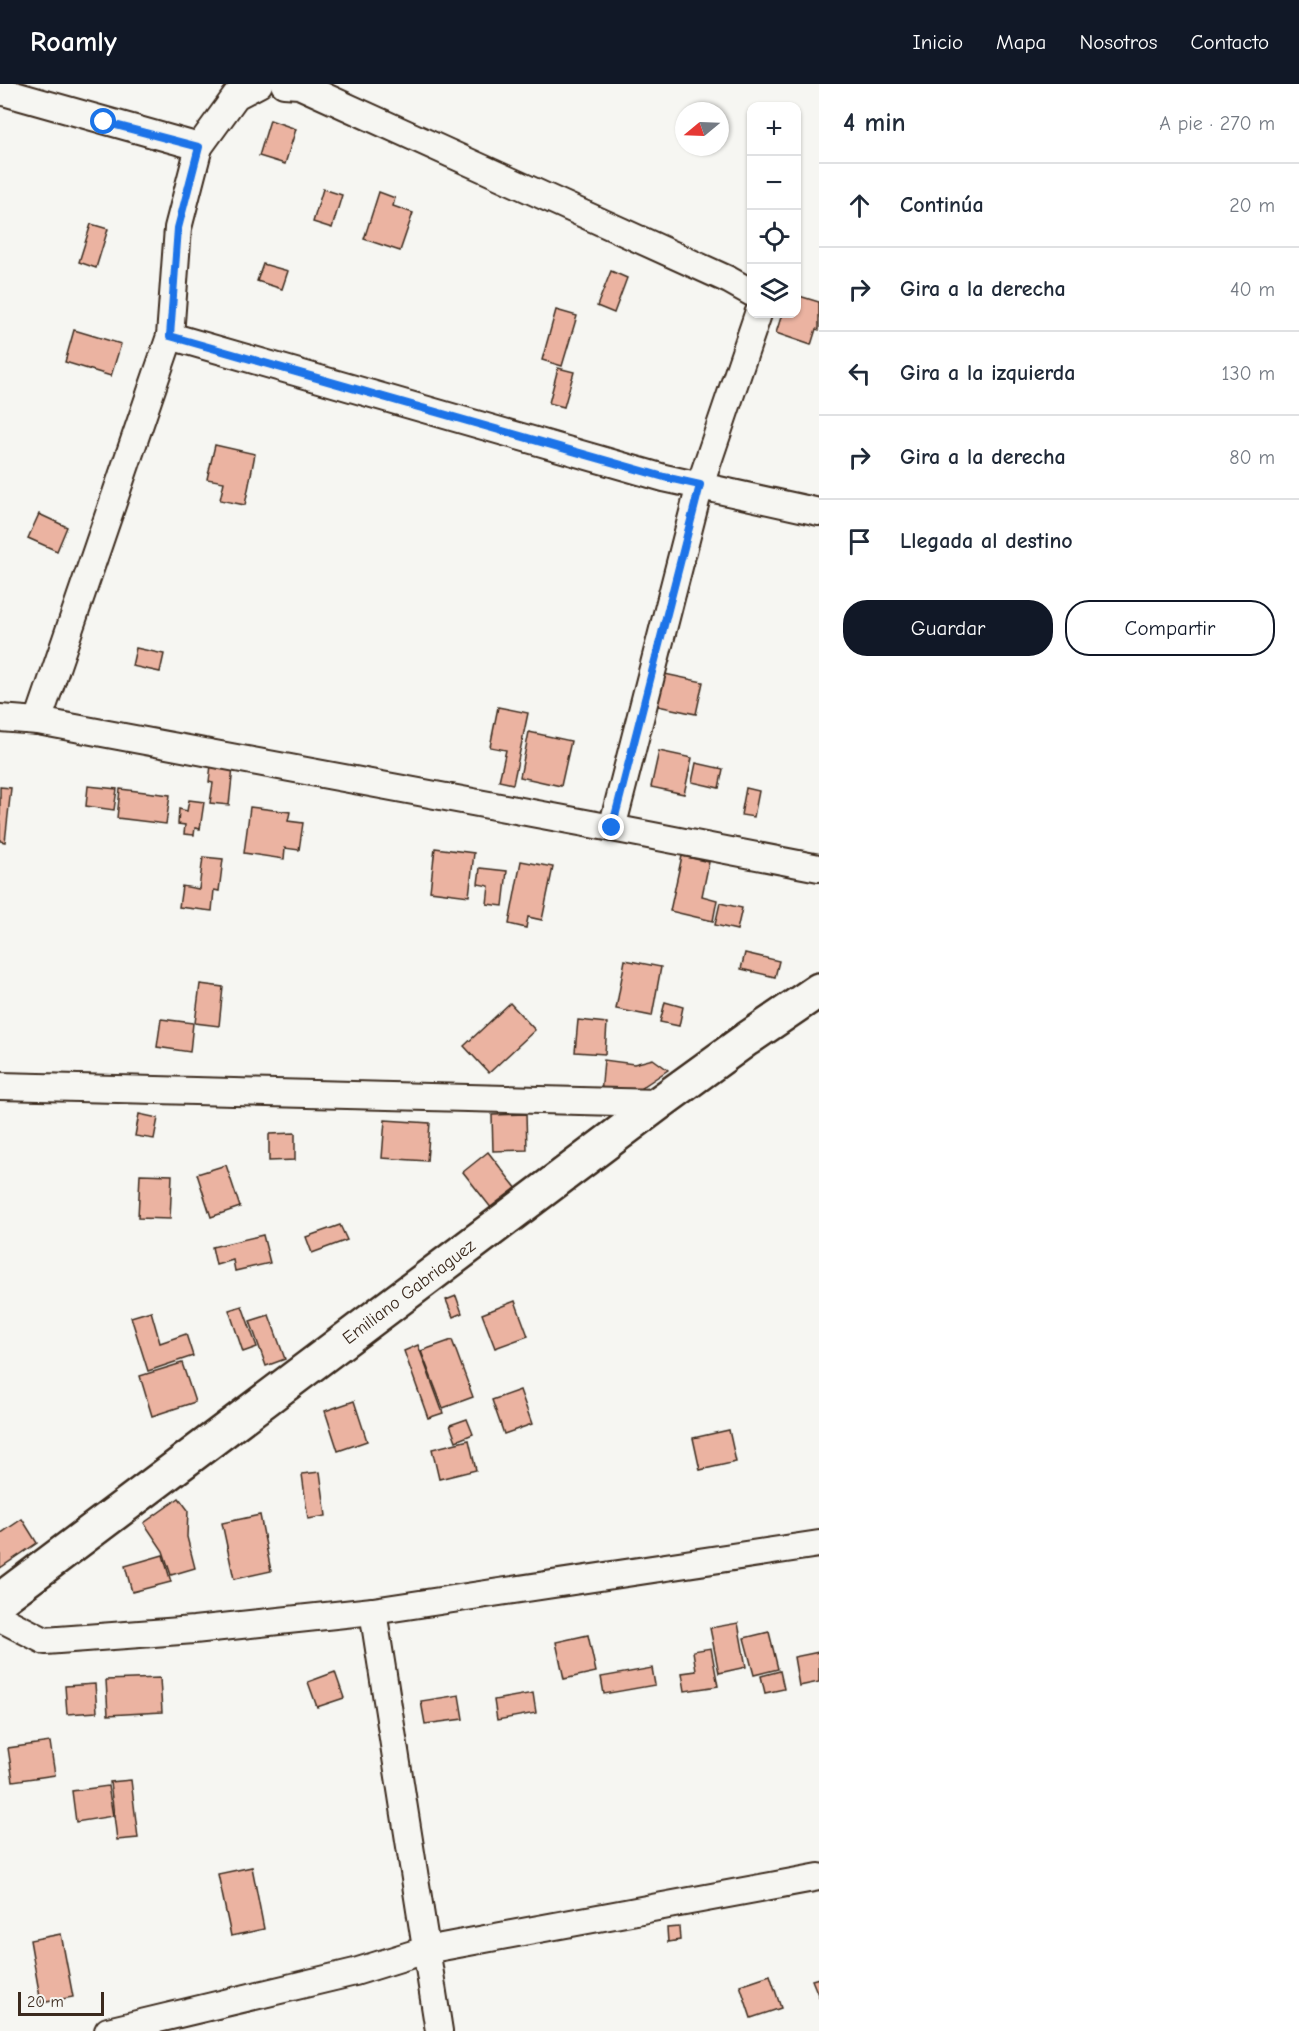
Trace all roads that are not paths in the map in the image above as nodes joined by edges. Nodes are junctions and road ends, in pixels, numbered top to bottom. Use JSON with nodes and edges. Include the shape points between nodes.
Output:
{"nodes":[{"id":1,"x":259,"y":84,"type":"edge"},
{"id":2,"x":284,"y":84,"type":"edge"},
{"id":3,"x":0,"y":92,"type":"edge"},
{"id":4,"x":199,"y":147,"type":"junction"},
{"id":5,"x":747,"y":290,"type":"edge"},
{"id":6,"x":757,"y":318,"type":"edge"},
{"id":7,"x":170,"y":336,"type":"junction"},
{"id":8,"x":700,"y":485,"type":"junction"},
{"id":9,"x":819,"y":512,"type":"edge"},
{"id":10,"x":0,"y":718,"type":"edge"},
{"id":11,"x":38,"y":721,"type":"junction"},
{"id":12,"x":612,"y":828,"type":"junction"},
{"id":13,"x":819,"y":868,"type":"edge"},
{"id":14,"x":819,"y":990,"type":"edge"},
{"id":15,"x":0,"y":1086,"type":"edge"},
{"id":16,"x":659,"y":1103,"type":"junction"},
{"id":17,"x":819,"y":1544,"type":"edge"},
{"id":18,"x":0,"y":1600,"type":"edge"},
{"id":19,"x":373,"y":1611,"type":"junction"},
{"id":20,"x":0,"y":1618,"type":"edge"},
{"id":21,"x":819,"y":1877,"type":"edge"},
{"id":22,"x":426,"y":1950,"type":"junction"},
{"id":23,"x":108,"y":2031,"type":"edge"},
{"id":24,"x":439,"y":2031,"type":"edge"}],
"edges":[{"from":1,"to":4,"type":"street","via":[[236,96]]},
{"from":2,"to":5,"type":"street","via":[[299,85]]},
{"from":3,"to":4,"type":"street"},
{"from":4,"to":7,"type":"street","via":[[178,228]]},
{"from":6,"to":8,"type":"street"},
{"from":7,"to":8,"type":"street"},
{"from":7,"to":11,"type":"street"},
{"from":8,"to":9,"type":"street"},
{"from":8,"to":12,"type":"street"},
{"from":10,"to":11,"type":"street"},
{"from":11,"to":12,"type":"street"},
{"from":12,"to":13,"type":"street"},
{"from":14,"to":16,"type":"main road","name":"Emiliano Gabriaguez"},
{"from":15,"to":16,"type":"street"},
{"from":16,"to":18,"type":"main road","name":"Emiliano Gabriaguez"},
{"from":17,"to":19,"type":"street"},
{"from":19,"to":20,"type":"street","via":[[45,1641]]},
{"from":19,"to":22,"type":"street"},
{"from":21,"to":22,"type":"street"},
{"from":22,"to":23,"type":"street","via":[[355,1972]]},
{"from":22,"to":24,"type":"street"}]}
